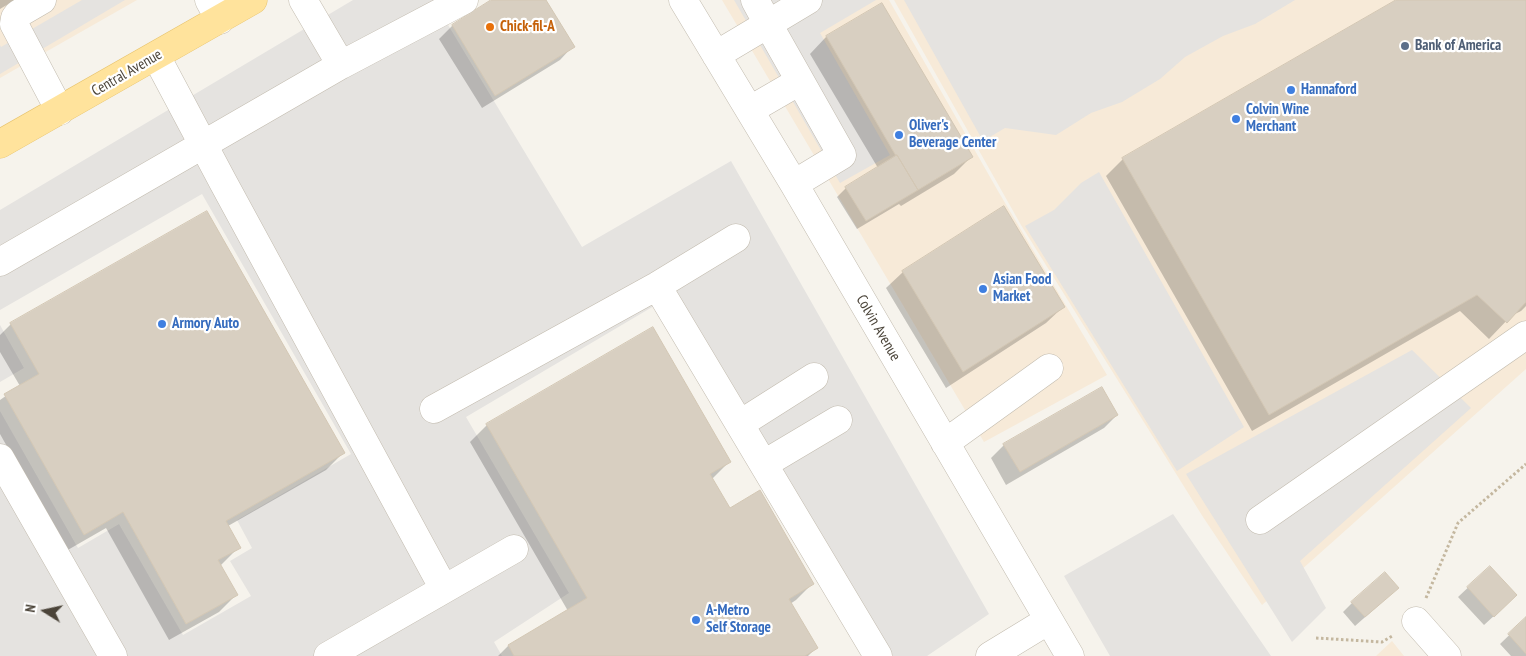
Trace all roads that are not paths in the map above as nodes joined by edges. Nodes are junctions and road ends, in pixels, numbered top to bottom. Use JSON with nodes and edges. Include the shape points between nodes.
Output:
{"nodes":[{"id":1,"x":42,"y":0,"type":"edge"},
{"id":2,"x":253,"y":0,"type":"edge"},
{"id":3,"x":303,"y":0,"type":"edge"},
{"id":4,"x":464,"y":0,"type":"edge"},
{"id":5,"x":684,"y":0,"type":"edge"},
{"id":6,"x":755,"y":0,"type":"edge"},
{"id":7,"x":808,"y":0,"type":"edge"},
{"id":8,"x":214,"y":10,"type":"edge"},
{"id":9,"x":768,"y":24,"type":"junction"},
{"id":10,"x":716,"y":55,"type":"junction"},
{"id":11,"x":156,"y":56,"type":"junction"},
{"id":12,"x":341,"y":65,"type":"junction"},
{"id":13,"x":800,"y":81,"type":"junction"},
{"id":14,"x":60,"y":110,"type":"junction"},
{"id":15,"x":750,"y":110,"type":"junction"},
{"id":16,"x":0,"y":144,"type":"edge"},
{"id":17,"x":203,"y":144,"type":"junction"},
{"id":18,"x":794,"y":184,"type":"junction"},
{"id":19,"x":736,"y":238,"type":"dead end"},
{"id":20,"x":0,"y":262,"type":"edge"},
{"id":21,"x":657,"y":286,"type":"junction"},
{"id":22,"x":1526,"y":335,"type":"edge"},
{"id":23,"x":1049,"y":368,"type":"dead end"},
{"id":24,"x":814,"y":377,"type":"dead end"},
{"id":25,"x":434,"y":408,"type":"dead end"},
{"id":26,"x":838,"y":420,"type":"dead end"},
{"id":27,"x":740,"y":424,"type":"junction"},
{"id":28,"x":946,"y":443,"type":"junction"},
{"id":29,"x":0,"y":458,"type":"edge"},
{"id":30,"x":764,"y":464,"type":"junction"},
{"id":31,"x":1260,"y":520,"type":"dead end"},
{"id":32,"x":514,"y":549,"type":"dead end"},
{"id":33,"x":444,"y":589,"type":"junction"},
{"id":34,"x":1049,"y":620,"type":"junction"},
{"id":35,"x":1416,"y":621,"type":"road end"},
{"id":36,"x":336,"y":654,"type":"edge"},
{"id":37,"x":113,"y":656,"type":"edge"},
{"id":38,"x":878,"y":656,"type":"edge"},
{"id":39,"x":990,"y":656,"type":"edge"},
{"id":40,"x":1070,"y":656,"type":"edge"},
{"id":41,"x":1448,"y":656,"type":"edge"}],
"edges":[{"from":1,"to":14,"type":"street","via":[[18,14],[14,24]]},
{"from":2,"to":8,"type":"main road","name":"Central Avenue"},
{"from":3,"to":12,"type":"street"},
{"from":4,"to":12,"type":"street"},
{"from":5,"to":10,"type":"street","name":"Colvin Avenue"},
{"from":6,"to":9,"type":"street"},
{"from":7,"to":9,"type":"street"},
{"from":8,"to":11,"type":"main road","name":"Central Avenue"},
{"from":9,"to":10,"type":"street"},
{"from":9,"to":13,"type":"street"},
{"from":10,"to":15,"type":"street","name":"Colvin Avenue"},
{"from":11,"to":14,"type":"main road","name":"Central Avenue"},
{"from":11,"to":17,"type":"street"},
{"from":12,"to":17,"type":"street"},
{"from":13,"to":15,"type":"street"},
{"from":13,"to":18,"type":"street","via":[[842,155]]},
{"from":14,"to":16,"type":"main road","name":"Central Avenue"},
{"from":15,"to":18,"type":"street","name":"Colvin Avenue"},
{"from":17,"to":20,"type":"street"},
{"from":17,"to":33,"type":"street"},
{"from":18,"to":28,"type":"street","name":"Colvin Avenue"},
{"from":19,"to":21,"type":"street"},
{"from":21,"to":25,"type":"street"},
{"from":21,"to":27,"type":"street"},
{"from":22,"to":31,"type":"street"},
{"from":23,"to":28,"type":"street"},
{"from":24,"to":27,"type":"street"},
{"from":26,"to":30,"type":"street"},
{"from":27,"to":30,"type":"street"},
{"from":28,"to":34,"type":"street","name":"Colvin Avenue"},
{"from":29,"to":37,"type":"street"},
{"from":30,"to":38,"type":"street"},
{"from":32,"to":33,"type":"street"},
{"from":33,"to":36,"type":"street"},
{"from":34,"to":39,"type":"street"},
{"from":34,"to":40,"type":"street","name":"Colvin Avenue"},
{"from":35,"to":41,"type":"street"}]}
